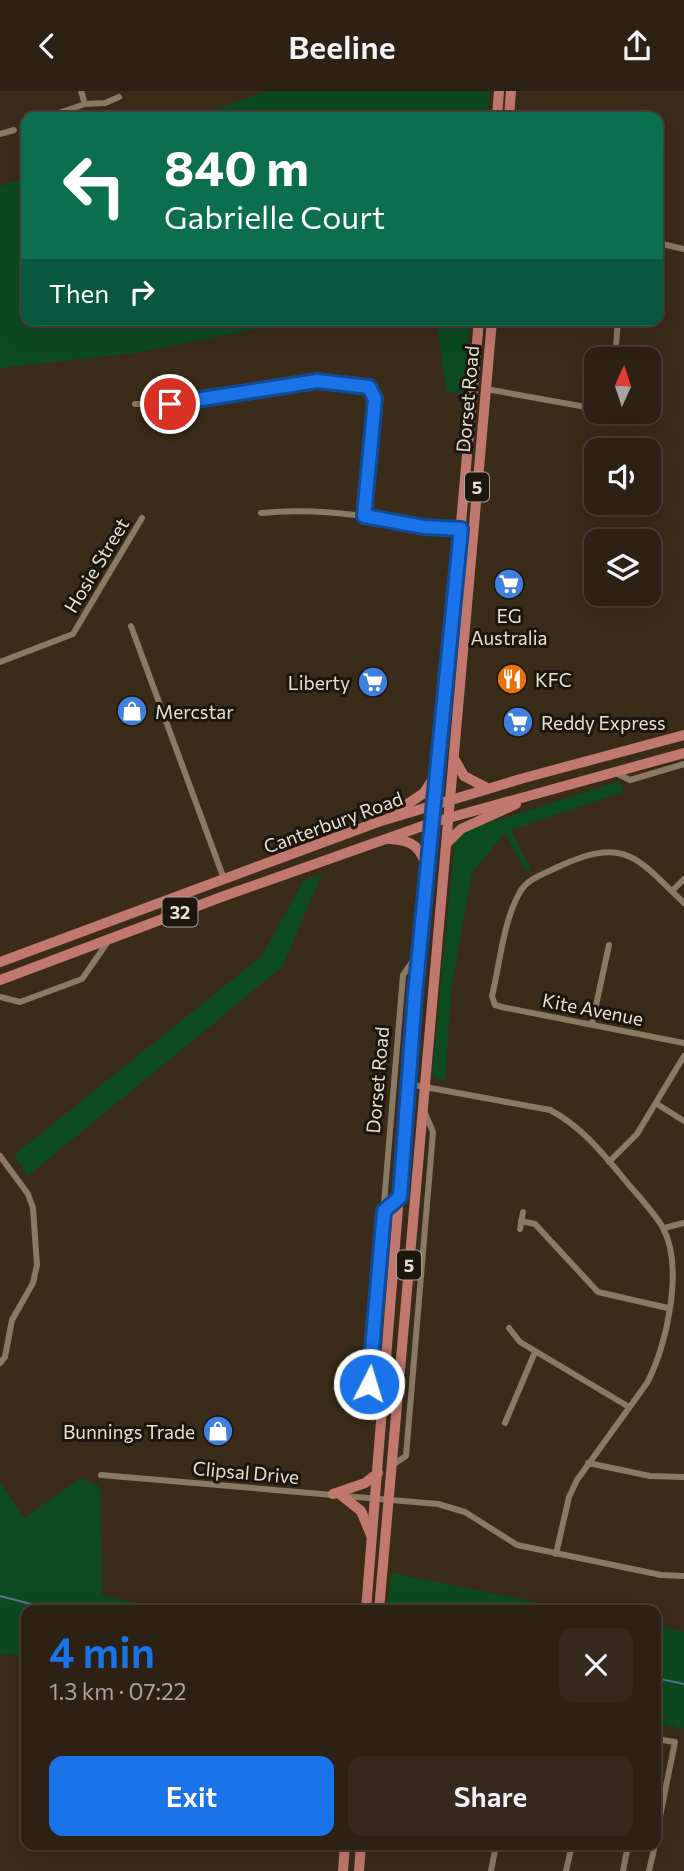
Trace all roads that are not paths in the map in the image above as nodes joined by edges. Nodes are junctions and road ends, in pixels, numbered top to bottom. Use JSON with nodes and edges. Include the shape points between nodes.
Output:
{"nodes":[{"id":1,"x":82,"y":91,"type":"edge"},
{"id":2,"x":499,"y":91,"type":"edge"},
{"id":3,"x":511,"y":91,"type":"edge"},
{"id":4,"x":120,"y":97,"type":"dead end"},
{"id":5,"x":85,"y":104,"type":"junction"},
{"id":6,"x":62,"y":112,"type":"edge"},
{"id":7,"x":497,"y":112,"type":"edge"},
{"id":8,"x":509,"y":112,"type":"edge"},
{"id":9,"x":14,"y":130,"type":"dead end"},
{"id":10,"x":0,"y":134,"type":"edge"},
{"id":11,"x":663,"y":244,"type":"edge"},
{"id":12,"x":684,"y":249,"type":"edge"},
{"id":13,"x":479,"y":326,"type":"edge"},
{"id":14,"x":491,"y":326,"type":"edge"},
{"id":15,"x":618,"y":326,"type":"edge"},
{"id":16,"x":616,"y":347,"type":"edge"},
{"id":17,"x":473,"y":388,"type":"junction"},
{"id":18,"x":486,"y":389,"type":"junction"},
{"id":19,"x":135,"y":404,"type":"dead end"},
{"id":20,"x":584,"y":407,"type":"edge"},
{"id":21,"x":261,"y":513,"type":"dead end"},
{"id":22,"x":364,"y":516,"type":"junction"},
{"id":23,"x":142,"y":518,"type":"dead end"},
{"id":24,"x":461,"y":529,"type":"junction"},
{"id":25,"x":474,"y":530,"type":"junction"},
{"id":26,"x":131,"y":626,"type":"dead end"},
{"id":27,"x":0,"y":662,"type":"edge"},
{"id":28,"x":684,"y":735,"type":"edge"},
{"id":29,"x":684,"y":753,"type":"edge"},
{"id":30,"x":455,"y":760,"type":"junction"},
{"id":31,"x":684,"y":764,"type":"edge"},
{"id":32,"x":438,"y":770,"type":"junction"},
{"id":33,"x":612,"y":773,"type":"junction"},
{"id":34,"x":487,"y":788,"type":"junction"},
{"id":35,"x":545,"y":790,"type":"junction"},
{"id":36,"x":452,"y":799,"type":"junction"},
{"id":37,"x":435,"y":804,"type":"junction"},
{"id":38,"x":450,"y":817,"type":"junction"},
{"id":39,"x":378,"y":822,"type":"junction"},
{"id":40,"x":434,"y":822,"type":"junction"},
{"id":41,"x":387,"y":839,"type":"junction"},
{"id":42,"x":448,"y":842,"type":"junction"},
{"id":43,"x":429,"y":874,"type":"junction"},
{"id":44,"x":224,"y":879,"type":"junction"},
{"id":45,"x":684,"y":879,"type":"edge"},
{"id":46,"x":672,"y":891,"type":"junction"},
{"id":47,"x":684,"y":903,"type":"edge"},
{"id":48,"x":131,"y":914,"type":"junction"},
{"id":49,"x":137,"y":928,"type":"junction"},
{"id":50,"x":117,"y":935,"type":"junction"},
{"id":51,"x":609,"y":944,"type":"dead end"},
{"id":52,"x":419,"y":958,"type":"junction"},
{"id":53,"x":0,"y":962,"type":"edge"},
{"id":54,"x":0,"y":980,"type":"edge"},
{"id":55,"x":0,"y":997,"type":"edge"},
{"id":56,"x":592,"y":1024,"type":"junction"},
{"id":57,"x":684,"y":1044,"type":"edge"},
{"id":58,"x":684,"y":1056,"type":"edge"},
{"id":59,"x":409,"y":1084,"type":"junction"},
{"id":60,"x":424,"y":1085,"type":"junction"},
{"id":61,"x":657,"y":1104,"type":"junction"},
{"id":62,"x":684,"y":1121,"type":"edge"},
{"id":63,"x":0,"y":1156,"type":"edge"},
{"id":64,"x":609,"y":1162,"type":"junction"},
{"id":65,"x":400,"y":1197,"type":"junction"},
{"id":66,"x":384,"y":1211,"type":"junction"},
{"id":67,"x":523,"y":1212,"type":"dead end"},
{"id":68,"x":522,"y":1221,"type":"junction"},
{"id":69,"x":684,"y":1223,"type":"edge"},
{"id":70,"x":664,"y":1229,"type":"junction"},
{"id":71,"x":520,"y":1230,"type":"dead end"},
{"id":72,"x":668,"y":1308,"type":"junction"},
{"id":73,"x":509,"y":1328,"type":"dead end"},
{"id":74,"x":535,"y":1352,"type":"junction"},
{"id":75,"x":0,"y":1363,"type":"edge"},
{"id":76,"x":629,"y":1407,"type":"junction"},
{"id":77,"x":382,"y":1410,"type":"junction"},
{"id":78,"x":505,"y":1423,"type":"dead end"},
{"id":79,"x":588,"y":1463,"type":"junction"},
{"id":80,"x":378,"y":1473,"type":"junction"},
{"id":81,"x":101,"y":1475,"type":"dead end"},
{"id":82,"x":684,"y":1477,"type":"edge"},
{"id":83,"x":337,"y":1495,"type":"junction"},
{"id":84,"x":377,"y":1499,"type":"junction"},
{"id":85,"x":388,"y":1500,"type":"junction"},
{"id":86,"x":372,"y":1539,"type":"junction"},
{"id":87,"x":556,"y":1554,"type":"junction"},
{"id":88,"x":684,"y":1576,"type":"edge"},
{"id":89,"x":366,"y":1605,"type":"edge"},
{"id":90,"x":379,"y":1605,"type":"edge"},
{"id":91,"x":661,"y":1740,"type":"edge"},
{"id":92,"x":661,"y":1810,"type":"edge"},
{"id":93,"x":345,"y":1850,"type":"edge"},
{"id":94,"x":361,"y":1850,"type":"edge"},
{"id":95,"x":495,"y":1850,"type":"edge"},
{"id":96,"x":571,"y":1850,"type":"edge"},
{"id":97,"x":627,"y":1850,"type":"edge"},
{"id":98,"x":653,"y":1850,"type":"edge"},
{"id":99,"x":343,"y":1871,"type":"edge"},
{"id":100,"x":359,"y":1871,"type":"edge"},
{"id":101,"x":491,"y":1871,"type":"edge"},
{"id":102,"x":566,"y":1871,"type":"edge"},
{"id":103,"x":623,"y":1871,"type":"edge"},
{"id":104,"x":649,"y":1871,"type":"edge"}],
"edges":[{"from":1,"to":5,"type":"street"},
{"from":2,"to":7,"type":"main road"},
{"from":3,"to":8,"type":"main road"},
{"from":4,"to":5,"type":"street"},
{"from":5,"to":6,"type":"street"},
{"from":9,"to":10,"type":"street"},
{"from":11,"to":12,"type":"street"},
{"from":13,"to":17,"type":"main road","name":"Dorset Road","number":"5"},
{"from":14,"to":18,"type":"main road","name":"Dorset Road","number":"5"},
{"from":15,"to":16,"type":"street"},
{"from":17,"to":18,"type":"main road"},
{"from":17,"to":24,"type":"main road","name":"Dorset Road","number":"5"},
{"from":18,"to":20,"type":"street"},
{"from":18,"to":25,"type":"main road","name":"Dorset Road","number":"5"},
{"from":19,"to":22,"type":"street","via":[[170,404],[317,381],[369,387],[375,399]]},
{"from":21,"to":22,"type":"street","via":[[301,508]]},
{"from":22,"to":24,"type":"street"},
{"from":23,"to":27,"type":"street","name":"Hosie Street","via":[[73,634]]},
{"from":24,"to":25,"type":"street"},
{"from":24,"to":32,"type":"main road","name":"Dorset Road","number":"5"},
{"from":25,"to":30,"type":"main road","name":"Dorset Road","number":"5"},
{"from":26,"to":44,"type":"street"},
{"from":28,"to":34,"type":"main road","name":"Canterbury Road","number":"32"},
{"from":29,"to":33,"type":"main road","name":"Canterbury Road","number":"32"},
{"from":30,"to":34,"type":"main road","via":[[464,776]]},
{"from":30,"to":36,"type":"main road","name":"Dorset Road","number":"5"},
{"from":31,"to":33,"type":"street","name":"Canterbury Road","via":[[630,780]]},
{"from":32,"to":37,"type":"main road","name":"Dorset Road","number":"5"},
{"from":32,"to":39,"type":"main road","via":[[424,793]]},
{"from":33,"to":35,"type":"main road","name":"Canterbury Road","number":"32"},
{"from":34,"to":36,"type":"main road","name":"Canterbury Road","number":"32"},
{"from":35,"to":38,"type":"main road","name":"Canterbury Road","number":"32"},
{"from":35,"to":42,"type":"main road","via":[[461,829]]},
{"from":36,"to":37,"type":"main road","name":"Canterbury Road","number":"32"},
{"from":36,"to":38,"type":"main road","name":"Dorset Road","number":"5"},
{"from":37,"to":39,"type":"main road","name":"Canterbury Road","number":"32"},
{"from":37,"to":40,"type":"main road","name":"Dorset Road","number":"5"},
{"from":38,"to":40,"type":"main road","name":"Canterbury Road","number":"32"},
{"from":38,"to":42,"type":"main road","name":"Dorset Road","number":"5"},
{"from":39,"to":44,"type":"main road","name":"Canterbury Road","number":"32"},
{"from":40,"to":41,"type":"main road","name":"Canterbury Road","number":"32"},
{"from":40,"to":43,"type":"main road","name":"Dorset Road","number":"5"},
{"from":41,"to":43,"type":"main road","via":[[422,850]]},
{"from":41,"to":49,"type":"main road","name":"Canterbury Road","number":"32"},
{"from":42,"to":60,"type":"main road","name":"Dorset Road","number":"5"},
{"from":43,"to":52,"type":"main road","name":"Dorset Road","number":"5"},
{"from":44,"to":48,"type":"main road","name":"Canterbury Road","number":"32"},
{"from":45,"to":46,"type":"street"},
{"from":46,"to":47,"type":"street"},
{"from":46,"to":56,"type":"street","name":"Kite Avenue","via":[[637,861],[612,850],[534,878],[520,892],[492,996],[495,1005]]},
{"from":48,"to":49,"type":"main road"},
{"from":48,"to":53,"type":"main road","name":"Canterbury Road","number":"32"},
{"from":49,"to":50,"type":"main road","name":"Canterbury Road","number":"32"},
{"from":50,"to":54,"type":"main road","name":"Canterbury Road","number":"32"},
{"from":50,"to":55,"type":"street","via":[[100,949],[86,977],[20,1002]]},
{"from":51,"to":56,"type":"street"},
{"from":52,"to":59,"type":"main road","name":"Dorset Road","number":"5"},
{"from":52,"to":66,"type":"street","name":"Dorset Road","via":[[403,975]]},
{"from":56,"to":57,"type":"street","name":"Kite Avenue"},
{"from":58,"to":61,"type":"street"},
{"from":59,"to":60,"type":"street"},
{"from":59,"to":65,"type":"main road","name":"Dorset Road","number":"5"},
{"from":60,"to":64,"type":"street","via":[[550,1110],[578,1128]]},
{"from":60,"to":85,"type":"main road","name":"Dorset Road","number":"5"},
{"from":61,"to":62,"type":"street"},
{"from":61,"to":64,"type":"street","via":[[632,1141]]},
{"from":63,"to":75,"type":"street","via":[[33,1208],[37,1265],[33,1283],[12,1320]]},
{"from":64,"to":70,"type":"street"},
{"from":65,"to":66,"type":"street"},
{"from":65,"to":77,"type":"main road","name":"Dorset Road","number":"5"},
{"from":66,"to":77,"type":"street","name":"Dorset Road","via":[[369,1384]]},
{"from":67,"to":68,"type":"street"},
{"from":68,"to":71,"type":"street"},
{"from":68,"to":72,"type":"street","via":[[536,1224],[598,1292]]},
{"from":69,"to":70,"type":"street"},
{"from":70,"to":72,"type":"street","via":[[673,1263]]},
{"from":72,"to":76,"type":"street","via":[[655,1365]]},
{"from":73,"to":74,"type":"street"},
{"from":74,"to":76,"type":"street"},
{"from":74,"to":78,"type":"street"},
{"from":76,"to":79,"type":"street"},
{"from":77,"to":80,"type":"main road","name":"Dorset Road","number":"5"},
{"from":79,"to":82,"type":"street","via":[[650,1476]]},
{"from":79,"to":87,"type":"street","via":[[569,1497]]},
{"from":80,"to":83,"type":"main road"},
{"from":80,"to":84,"type":"main road","name":"Dorset Road","number":"5"},
{"from":81,"to":83,"type":"street","name":"Clipsal Drive"},
{"from":83,"to":84,"type":"street","name":"Clipsal Drive"},
{"from":83,"to":86,"type":"main road","via":[[361,1511]]},
{"from":84,"to":85,"type":"street","name":"Clipsal Drive"},
{"from":84,"to":86,"type":"main road","name":"Dorset Road","number":"5"},
{"from":85,"to":87,"type":"street","name":"Clipsal Drive","via":[[448,1506],[505,1539]]},
{"from":85,"to":90,"type":"main road","name":"Dorset Road","number":"5"},
{"from":86,"to":89,"type":"main road","name":"Dorset Road","number":"5"},
{"from":87,"to":88,"type":"street","name":"Clipsal Drive"},
{"from":91,"to":92,"type":"street","via":[[675,1742]]},
{"from":93,"to":99,"type":"main road"},
{"from":94,"to":100,"type":"main road"},
{"from":95,"to":101,"type":"street"},
{"from":96,"to":102,"type":"street"},
{"from":97,"to":103,"type":"street"},
{"from":98,"to":104,"type":"street"}]}
